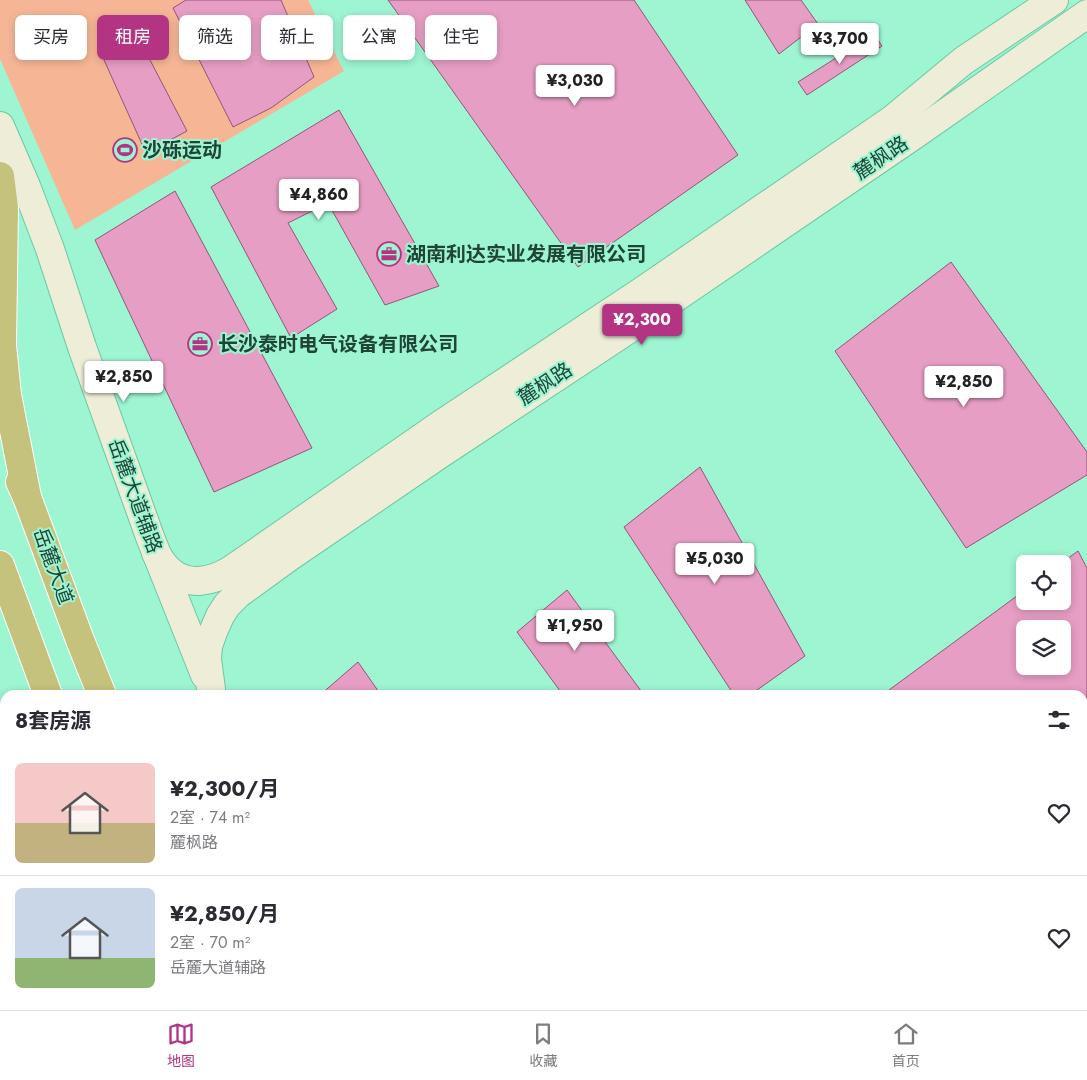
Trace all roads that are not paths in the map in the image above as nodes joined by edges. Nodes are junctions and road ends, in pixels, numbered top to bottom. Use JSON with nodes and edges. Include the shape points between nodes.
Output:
{"nodes":[{"id":1,"x":1054,"y":0,"type":"edge"},
{"id":2,"x":1087,"y":14,"type":"edge"},
{"id":3,"x":0,"y":126,"type":"edge"},
{"id":4,"x":0,"y":176,"type":"edge"},
{"id":5,"x":0,"y":439,"type":"edge"},
{"id":6,"x":27,"y":498,"type":"junction"},
{"id":7,"x":156,"y":553,"type":"junction"},
{"id":8,"x":0,"y":565,"type":"edge"},
{"id":9,"x":46,"y":690,"type":"edge"},
{"id":10,"x":100,"y":690,"type":"edge"},
{"id":11,"x":211,"y":690,"type":"edge"},
{"id":12,"x":212,"y":690,"type":"edge"}],
"edges":[{"from":1,"to":7,"type":"main road","via":[[964,62],[893,119],[443,423],[232,570],[205,581],[181,578],[170,572]]},
{"from":2,"to":12,"type":"main road","name":"麓枫路","via":[[893,150],[440,454],[238,594],[220,616],[210,639],[207,659]]},
{"from":3,"to":7,"type":"main road","name":"岳麓大道辅路","via":[[50,248]]},
{"from":4,"to":6,"type":"highway","via":[[4,208],[2,345],[7,395]]},
{"from":5,"to":6,"type":"highway","name":"岳麓大道"},
{"from":6,"to":10,"type":"highway","name":"岳麓大道"},
{"from":7,"to":11,"type":"main road","name":"岳麓大道辅路"},
{"from":8,"to":9,"type":"highway"}]}
